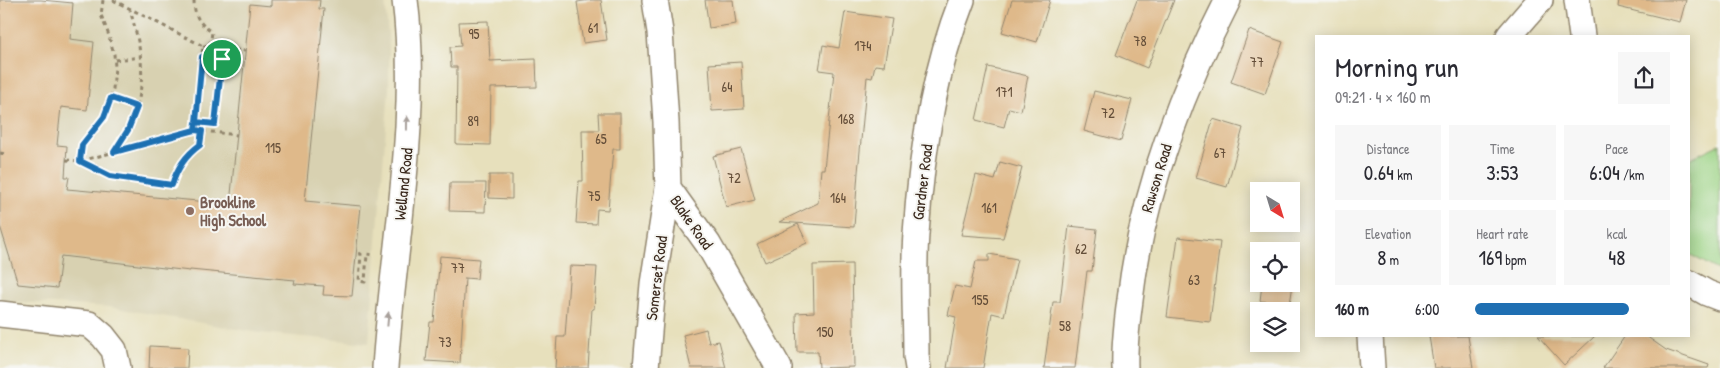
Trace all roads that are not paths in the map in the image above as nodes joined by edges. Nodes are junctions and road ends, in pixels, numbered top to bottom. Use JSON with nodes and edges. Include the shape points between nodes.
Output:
{"nodes":[{"id":1,"x":405,"y":0,"type":"edge"},
{"id":2,"x":655,"y":0,"type":"edge"},
{"id":3,"x":962,"y":0,"type":"edge"},
{"id":4,"x":1228,"y":0,"type":"edge"},
{"id":5,"x":1540,"y":0,"type":"edge"},
{"id":6,"x":1577,"y":0,"type":"edge"},
{"id":7,"x":1510,"y":35,"type":"edge"},
{"id":8,"x":1582,"y":35,"type":"edge"},
{"id":9,"x":668,"y":188,"type":"junction"},
{"id":10,"x":1690,"y":284,"type":"edge"},
{"id":11,"x":1720,"y":298,"type":"edge"},
{"id":12,"x":0,"y":314,"type":"edge"},
{"id":13,"x":1370,"y":337,"type":"edge"},
{"id":14,"x":118,"y":368,"type":"edge"},
{"id":15,"x":385,"y":368,"type":"edge"},
{"id":16,"x":646,"y":368,"type":"edge"},
{"id":17,"x":779,"y":368,"type":"edge"},
{"id":18,"x":918,"y":368,"type":"edge"},
{"id":19,"x":1125,"y":368,"type":"edge"},
{"id":20,"x":1372,"y":368,"type":"edge"}],
"edges":[{"from":15,"to":1,"type":"street","name":"Welland Road","one_way":true,"via":[[407,142],[409,34]]},
{"from":2,"to":9,"type":"street","name":"Blake Road","via":[[660,32]]},
{"from":3,"to":18,"type":"street","name":"Gardner Road","via":[[938,76],[923,164],[916,235]]},
{"from":4,"to":19,"type":"street","name":"Rawson Road","via":[[1180,105],[1147,206],[1131,286]]},
{"from":5,"to":7,"type":"street"},
{"from":6,"to":8,"type":"street"},
{"from":9,"to":16,"type":"street","name":"Somerset Road","via":[[653,284]]},
{"from":9,"to":17,"type":"street","name":"Blake Road","via":[[708,244]]},
{"from":10,"to":11,"type":"street"},
{"from":12,"to":14,"type":"street","via":[[89,324],[114,350]]},
{"from":13,"to":20,"type":"street"}]}
